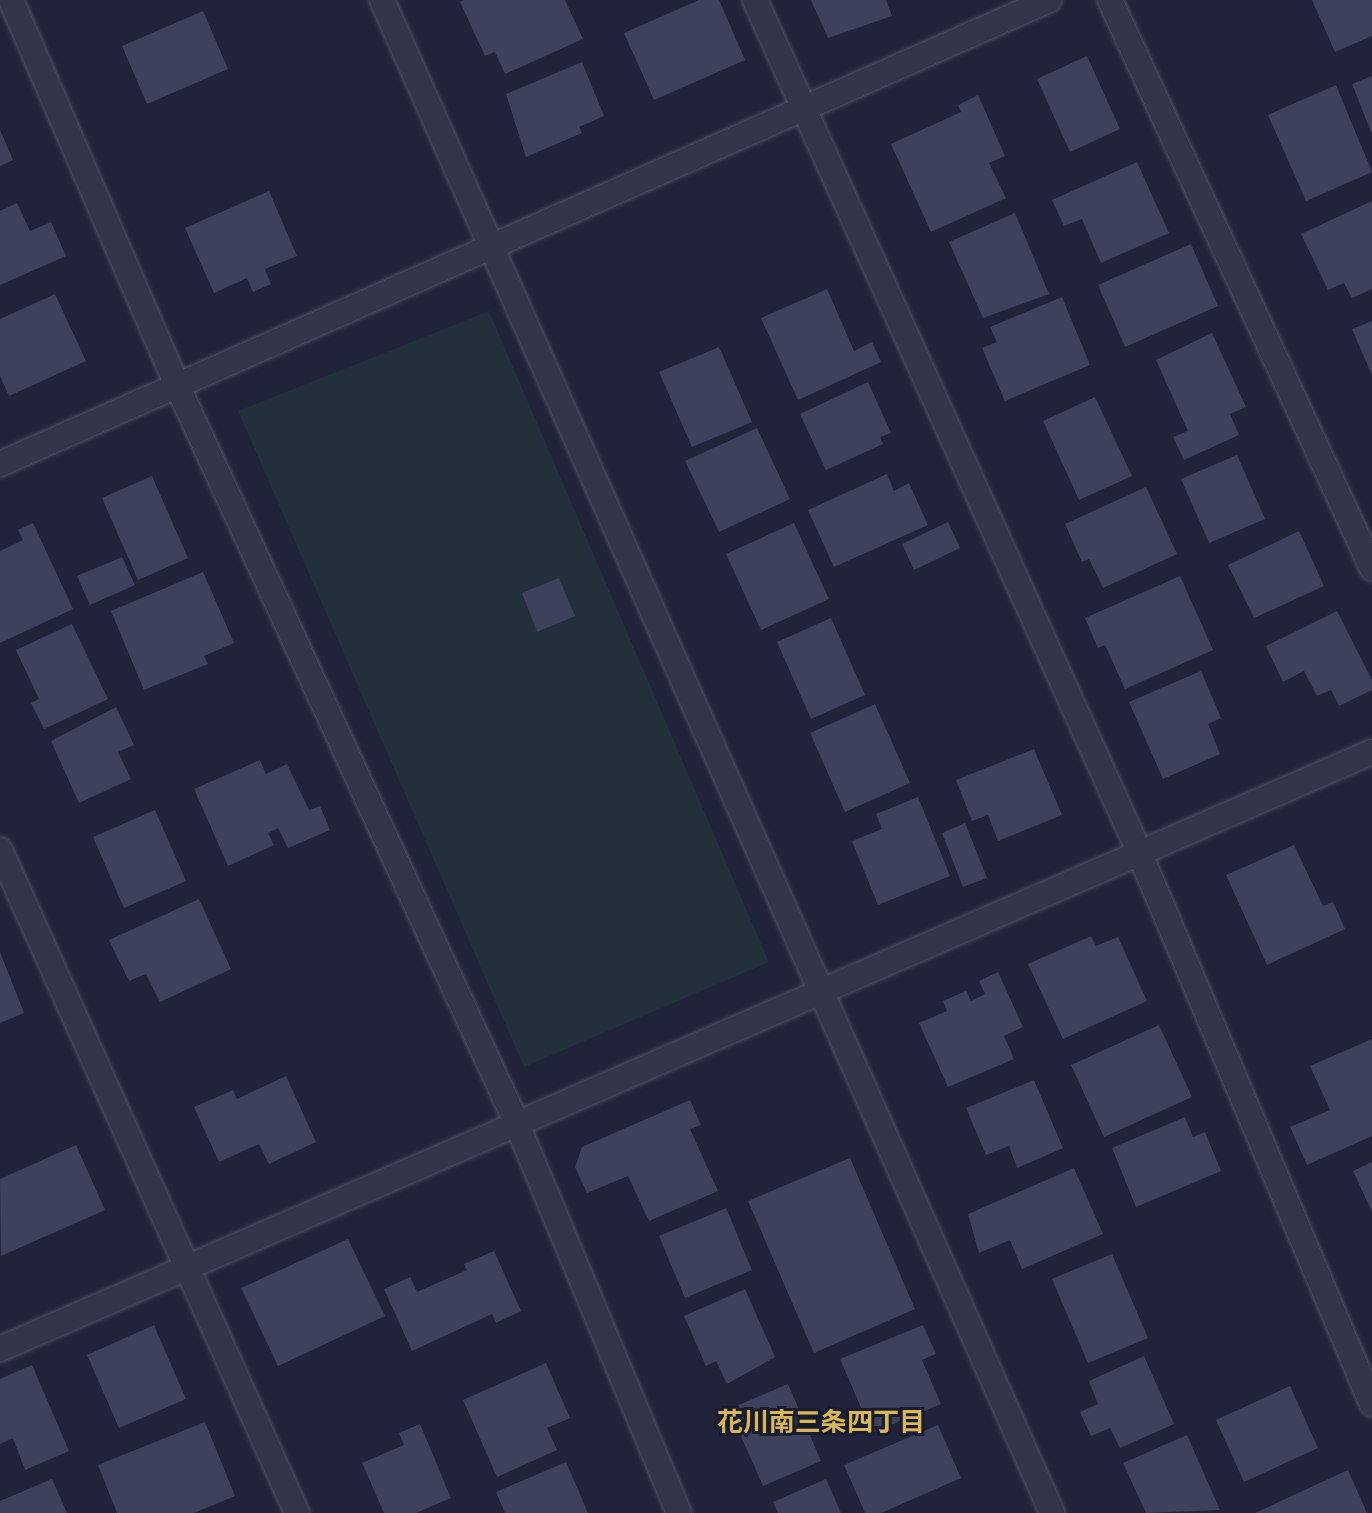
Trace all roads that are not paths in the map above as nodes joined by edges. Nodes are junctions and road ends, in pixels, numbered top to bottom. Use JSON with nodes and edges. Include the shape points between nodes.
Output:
{"nodes":[{"id":1,"x":11,"y":0,"type":"edge"},
{"id":2,"x":382,"y":0,"type":"edge"},
{"id":3,"x":755,"y":0,"type":"edge"},
{"id":4,"x":1049,"y":0,"type":"edge"},
{"id":5,"x":1110,"y":0,"type":"edge"},
{"id":6,"x":803,"y":109,"type":"junction"},
{"id":7,"x":491,"y":247,"type":"junction"},
{"id":8,"x":177,"y":385,"type":"junction"},
{"id":9,"x":0,"y":464,"type":"edge"},
{"id":10,"x":1372,"y":568,"type":"edge"},
{"id":11,"x":1372,"y":752,"type":"edge"},
{"id":12,"x":0,"y":850,"type":"edge"},
{"id":13,"x":1140,"y":854,"type":"junction"},
{"id":14,"x":824,"y":991,"type":"junction"},
{"id":15,"x":517,"y":1124,"type":"junction"},
{"id":16,"x":190,"y":1267,"type":"junction"},
{"id":17,"x":0,"y":1349,"type":"edge"},
{"id":18,"x":1372,"y":1404,"type":"edge"},
{"id":19,"x":297,"y":1513,"type":"edge"},
{"id":20,"x":679,"y":1513,"type":"edge"},
{"id":21,"x":1052,"y":1513,"type":"edge"}],
"edges":[{"from":1,"to":8,"type":"street"},
{"from":2,"to":7,"type":"street"},
{"from":3,"to":6,"type":"street"},
{"from":4,"to":6,"type":"street"},
{"from":5,"to":10,"type":"street"},
{"from":6,"to":7,"type":"street"},
{"from":6,"to":13,"type":"street"},
{"from":7,"to":8,"type":"street"},
{"from":7,"to":14,"type":"street"},
{"from":8,"to":9,"type":"street"},
{"from":8,"to":15,"type":"street"},
{"from":11,"to":13,"type":"street"},
{"from":12,"to":16,"type":"street"},
{"from":13,"to":14,"type":"street"},
{"from":13,"to":18,"type":"street"},
{"from":14,"to":15,"type":"street"},
{"from":14,"to":21,"type":"street"},
{"from":15,"to":16,"type":"street"},
{"from":15,"to":20,"type":"street"},
{"from":16,"to":17,"type":"street"},
{"from":16,"to":19,"type":"street"}]}
